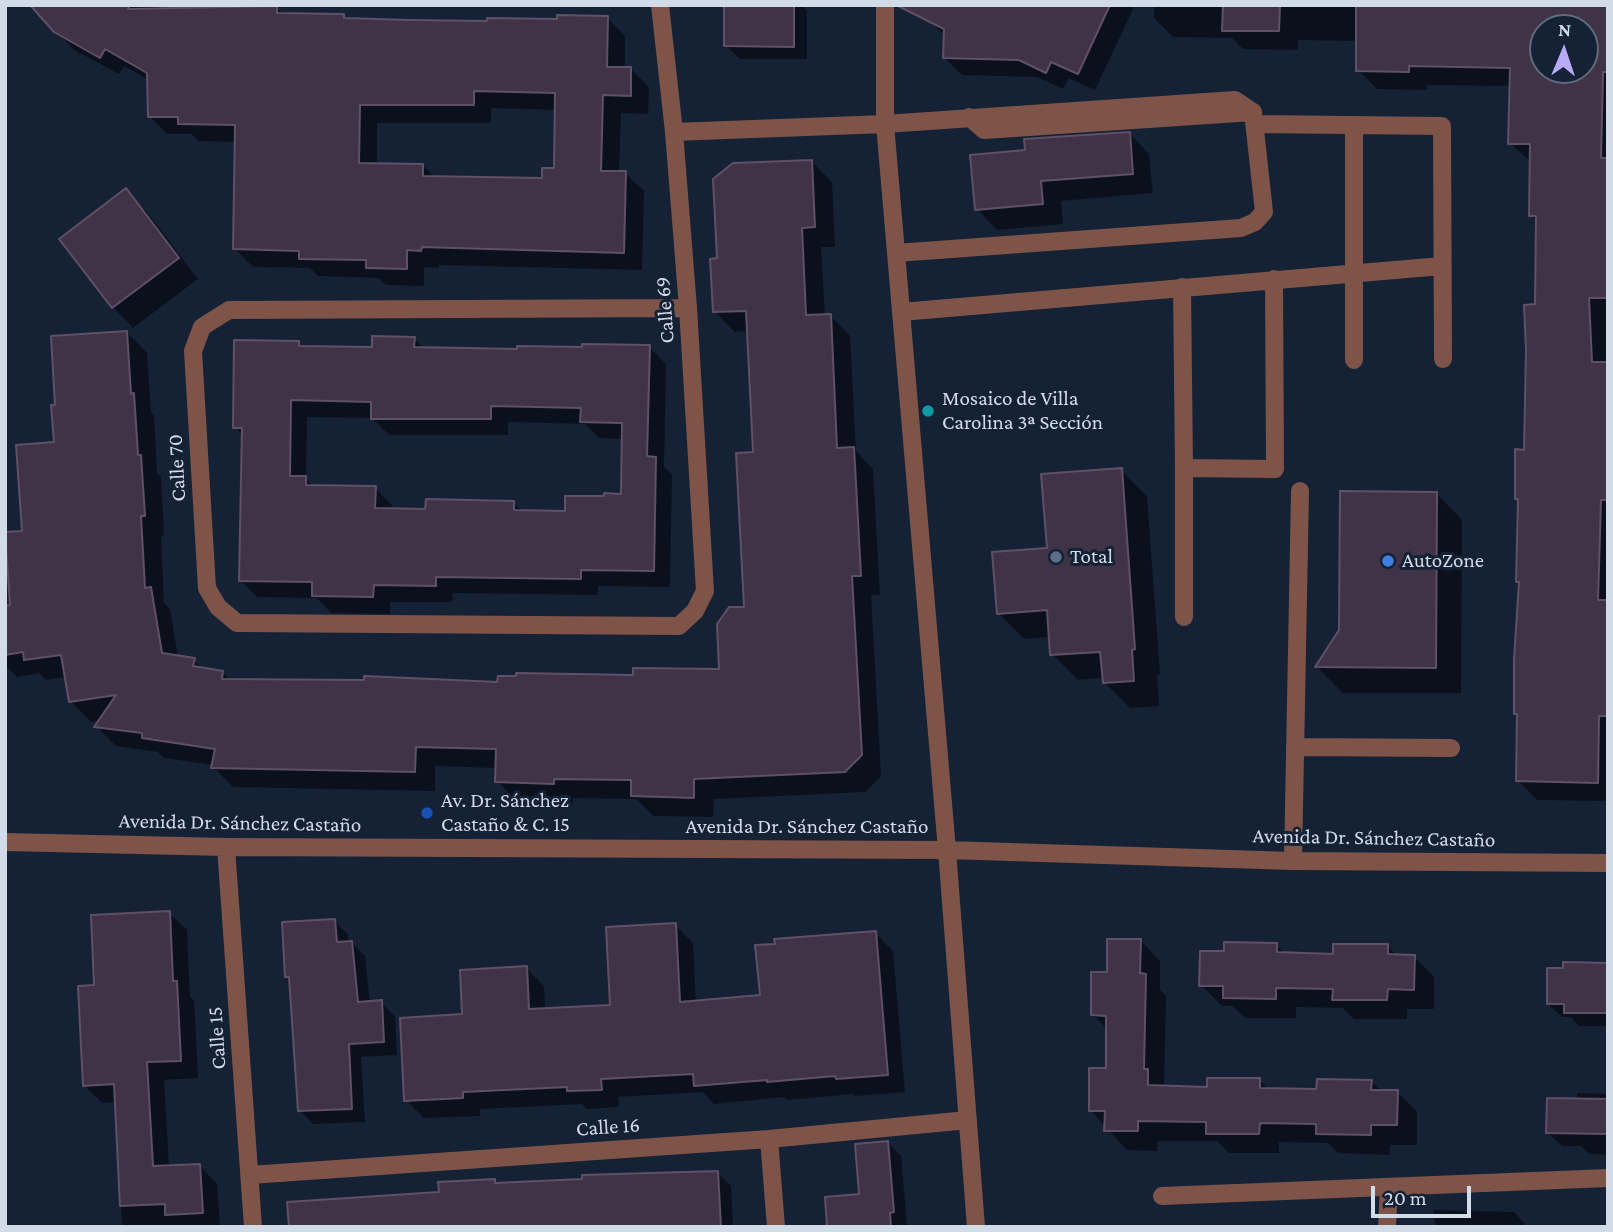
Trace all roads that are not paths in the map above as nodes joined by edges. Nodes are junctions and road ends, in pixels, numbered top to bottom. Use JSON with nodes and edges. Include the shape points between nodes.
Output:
{"nodes":[{"id":1,"x":660,"y":5,"type":"edge"},
{"id":2,"x":885,"y":5,"type":"edge"},
{"id":3,"x":1254,"y":118,"type":"junction"},
{"id":4,"x":885,"y":124,"type":"junction"},
{"id":5,"x":1354,"y":125,"type":"junction"},
{"id":6,"x":674,"y":132,"type":"junction"},
{"id":7,"x":896,"y":253,"type":"junction"},
{"id":8,"x":1442,"y":266,"type":"junction"},
{"id":9,"x":1354,"y":272,"type":"junction"},
{"id":10,"x":1274,"y":279,"type":"junction"},
{"id":11,"x":1182,"y":287,"type":"junction"},
{"id":12,"x":688,"y":308,"type":"junction"},
{"id":13,"x":901,"y":312,"type":"junction"},
{"id":14,"x":1443,"y":359,"type":"dead end"},
{"id":15,"x":1354,"y":360,"type":"dead end"},
{"id":16,"x":1184,"y":468,"type":"junction"},
{"id":17,"x":1300,"y":491,"type":"dead end"},
{"id":18,"x":695,"y":611,"type":"joint"},
{"id":19,"x":1184,"y":617,"type":"dead end"},
{"id":20,"x":1295,"y":747,"type":"junction"},
{"id":21,"x":1451,"y":748,"type":"dead end"},
{"id":22,"x":5,"y":842,"type":"edge"},
{"id":23,"x":226,"y":847,"type":"junction"},
{"id":24,"x":947,"y":850,"type":"junction"},
{"id":25,"x":1293,"y":861,"type":"junction"},
{"id":26,"x":1608,"y":863,"type":"edge"},
{"id":27,"x":968,"y":1120,"type":"junction"},
{"id":28,"x":769,"y":1139,"type":"junction"},
{"id":29,"x":250,"y":1175,"type":"junction"},
{"id":30,"x":1608,"y":1178,"type":"edge"},
{"id":31,"x":1388,"y":1188,"type":"junction"},
{"id":32,"x":1163,"y":1196,"type":"dead end"},
{"id":33,"x":253,"y":1227,"type":"edge"},
{"id":34,"x":776,"y":1227,"type":"edge"},
{"id":35,"x":976,"y":1227,"type":"edge"},
{"id":36,"x":1387,"y":1227,"type":"edge"}],
"edges":[{"from":1,"to":6,"type":"street","name":"Calle 69"},
{"from":2,"to":4,"type":"street"},
{"from":3,"to":4,"type":"street","via":[[1235,100]]},
{"from":3,"to":5,"type":"street"},
{"from":3,"to":7,"type":"street","via":[[1264,212],[1241,228]]},
{"from":4,"to":6,"type":"street"},
{"from":4,"to":7,"type":"street"},
{"from":5,"to":8,"type":"street","via":[[1443,126]]},
{"from":5,"to":9,"type":"street"},
{"from":6,"to":12,"type":"street","name":"Calle 69"},
{"from":7,"to":13,"type":"street"},
{"from":8,"to":9,"type":"street"},
{"from":8,"to":14,"type":"street"},
{"from":9,"to":10,"type":"street"},
{"from":9,"to":15,"type":"street"},
{"from":10,"to":11,"type":"street"},
{"from":10,"to":16,"type":"street","via":[[1275,469]]},
{"from":11,"to":13,"type":"street"},
{"from":11,"to":16,"type":"street"},
{"from":12,"to":18,"type":"street","name":"Calle 69","via":[[705,591]]},
{"from":12,"to":18,"type":"street","name":"Calle 70","via":[[229,310],[202,327],[193,351],[207,588],[218,607],[237,623],[679,626]]},
{"from":13,"to":24,"type":"street"},
{"from":16,"to":19,"type":"street"},
{"from":17,"to":20,"type":"street"},
{"from":20,"to":21,"type":"street"},
{"from":20,"to":25,"type":"street"},
{"from":22,"to":23,"type":"street","name":"Avenida Dr. Sánchez Castaño"},
{"from":23,"to":24,"type":"street","name":"Avenida Dr. Sánchez Castaño"},
{"from":23,"to":29,"type":"street","name":"Calle 15"},
{"from":24,"to":25,"type":"street","name":"Avenida Dr. Sánchez Castaño"},
{"from":24,"to":27,"type":"street"},
{"from":25,"to":26,"type":"street","name":"Avenida Dr. Sánchez Castaño"},
{"from":27,"to":28,"type":"street","name":"Calle 16"},
{"from":27,"to":35,"type":"street"},
{"from":28,"to":29,"type":"street","name":"Calle 16"},
{"from":28,"to":34,"type":"street"},
{"from":29,"to":33,"type":"street","name":"Calle 15"},
{"from":30,"to":31,"type":"street"},
{"from":31,"to":32,"type":"street"},
{"from":31,"to":36,"type":"street"}]}
